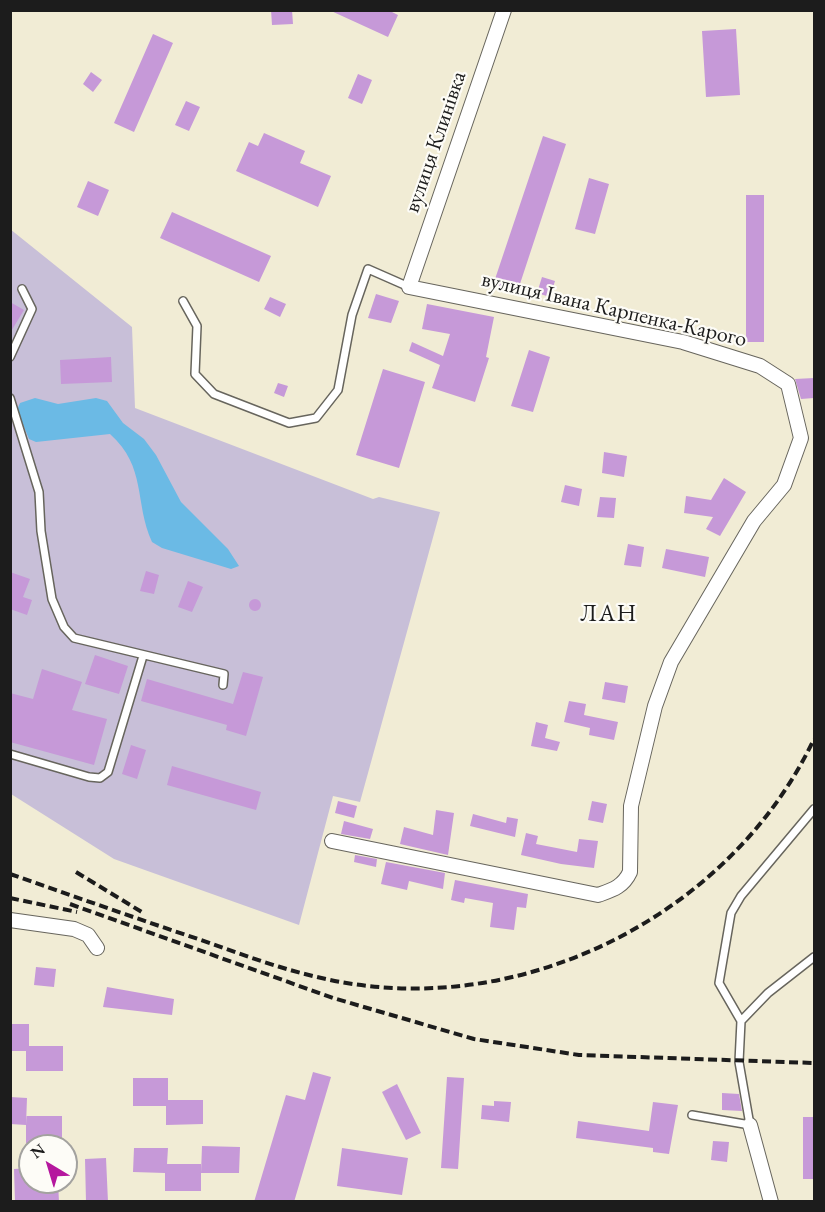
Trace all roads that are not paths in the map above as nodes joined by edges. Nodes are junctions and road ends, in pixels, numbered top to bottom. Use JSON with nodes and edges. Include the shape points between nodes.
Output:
{"nodes":[{"id":1,"x":504,"y":10,"type":"edge"},
{"id":2,"x":409,"y":287,"type":"junction"},
{"id":3,"x":22,"y":289,"type":"dead end"},
{"id":4,"x":183,"y":301,"type":"dead end"},
{"id":5,"x":10,"y":357,"type":"edge"},
{"id":6,"x":10,"y":398,"type":"edge"},
{"id":7,"x":143,"y":656,"type":"junction"},
{"id":8,"x":223,"y":685,"type":"dead end"},
{"id":9,"x":10,"y":754,"type":"edge"},
{"id":10,"x":814,"y":809,"type":"edge"},
{"id":11,"x":332,"y":841,"type":"dead end"},
{"id":12,"x":10,"y":921,"type":"edge"},
{"id":13,"x":97,"y":948,"type":"dead end"},
{"id":14,"x":814,"y":957,"type":"edge"},
{"id":15,"x":741,"y":1021,"type":"junction"},
{"id":16,"x":692,"y":1114,"type":"dead end"},
{"id":17,"x":750,"y":1125,"type":"junction"},
{"id":18,"x":771,"y":1202,"type":"edge"}],
"edges":[{"from":1,"to":2,"type":"street","name":"вулиця Клинівка"},
{"from":2,"to":4,"type":"lane","via":[[368,269],[352,315],[338,390],[316,418],[289,423],[214,394],[195,374],[197,326]]},
{"from":2,"to":11,"type":"street","name":"вулиця Івана Карпенка-Карого","via":[[683,342],[760,366],[788,384],[801,438],[784,484],[754,521],[671,662],[655,706],[631,807],[630,872],[618,888],[597,895]]},
{"from":3,"to":5,"type":"lane","via":[[32,309]]},
{"from":6,"to":7,"type":"lane","via":[[39,492],[52,599],[64,627],[74,638]]},
{"from":7,"to":8,"type":"lane","via":[[224,674]]},
{"from":7,"to":9,"type":"lane","via":[[108,772],[100,778]]},
{"from":10,"to":15,"type":"lane","via":[[731,913],[719,983]]},
{"from":12,"to":13,"type":"street","via":[[74,929],[88,935]]},
{"from":14,"to":15,"type":"lane","via":[[768,993]]},
{"from":15,"to":17,"type":"lane","via":[[739,1062]]},
{"from":16,"to":17,"type":"lane"},
{"from":17,"to":18,"type":"street"}]}
